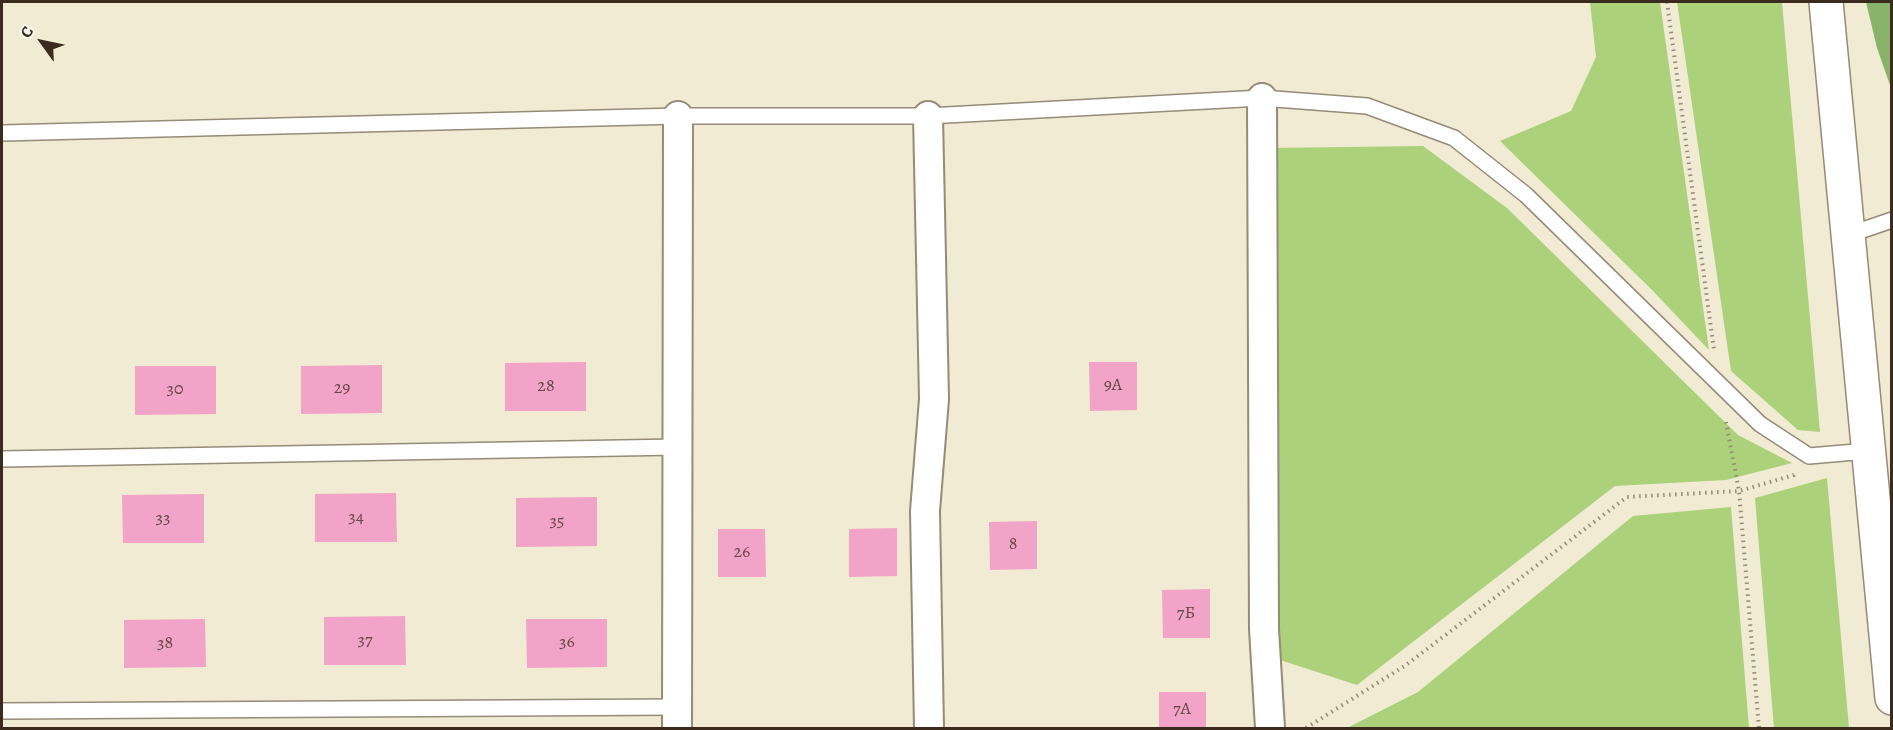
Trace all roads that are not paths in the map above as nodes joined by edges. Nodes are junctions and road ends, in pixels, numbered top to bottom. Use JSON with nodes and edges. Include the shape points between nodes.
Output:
{"nodes":[{"id":1,"x":1826,"y":2,"type":"edge"},
{"id":2,"x":1262,"y":98,"type":"junction"},
{"id":3,"x":678,"y":116,"type":"junction"},
{"id":4,"x":928,"y":116,"type":"junction"},
{"id":5,"x":2,"y":133,"type":"edge"},
{"id":6,"x":1892,"y":220,"type":"edge"},
{"id":7,"x":1848,"y":235,"type":"junction"},
{"id":8,"x":677,"y":447,"type":"junction"},
{"id":9,"x":1867,"y":451,"type":"junction"},
{"id":10,"x":2,"y":459,"type":"edge"},
{"id":11,"x":1892,"y":699,"type":"edge"},
{"id":12,"x":2,"y":711,"type":"edge"},
{"id":13,"x":677,"y":718,"type":"edge"},
{"id":14,"x":929,"y":729,"type":"edge"},
{"id":15,"x":1270,"y":729,"type":"edge"}],
"edges":[{"from":1,"to":7,"type":"main road"},
{"from":2,"to":4,"type":"lane"},
{"from":2,"to":9,"type":"lane","via":[[1367,106],[1454,138],[1526,195],[1760,424],[1809,456]]},
{"from":2,"to":15,"type":"street","via":[[1264,629]]},
{"from":3,"to":4,"type":"lane"},
{"from":3,"to":5,"type":"lane"},
{"from":3,"to":8,"type":"street"},
{"from":4,"to":14,"type":"street","via":[[934,399],[925,511]]},
{"from":6,"to":7,"type":"lane"},
{"from":7,"to":9,"type":"main road"},
{"from":8,"to":10,"type":"lane"},
{"from":8,"to":13,"type":"street"},
{"from":9,"to":11,"type":"main road"},
{"from":12,"to":13,"type":"lane"}]}
